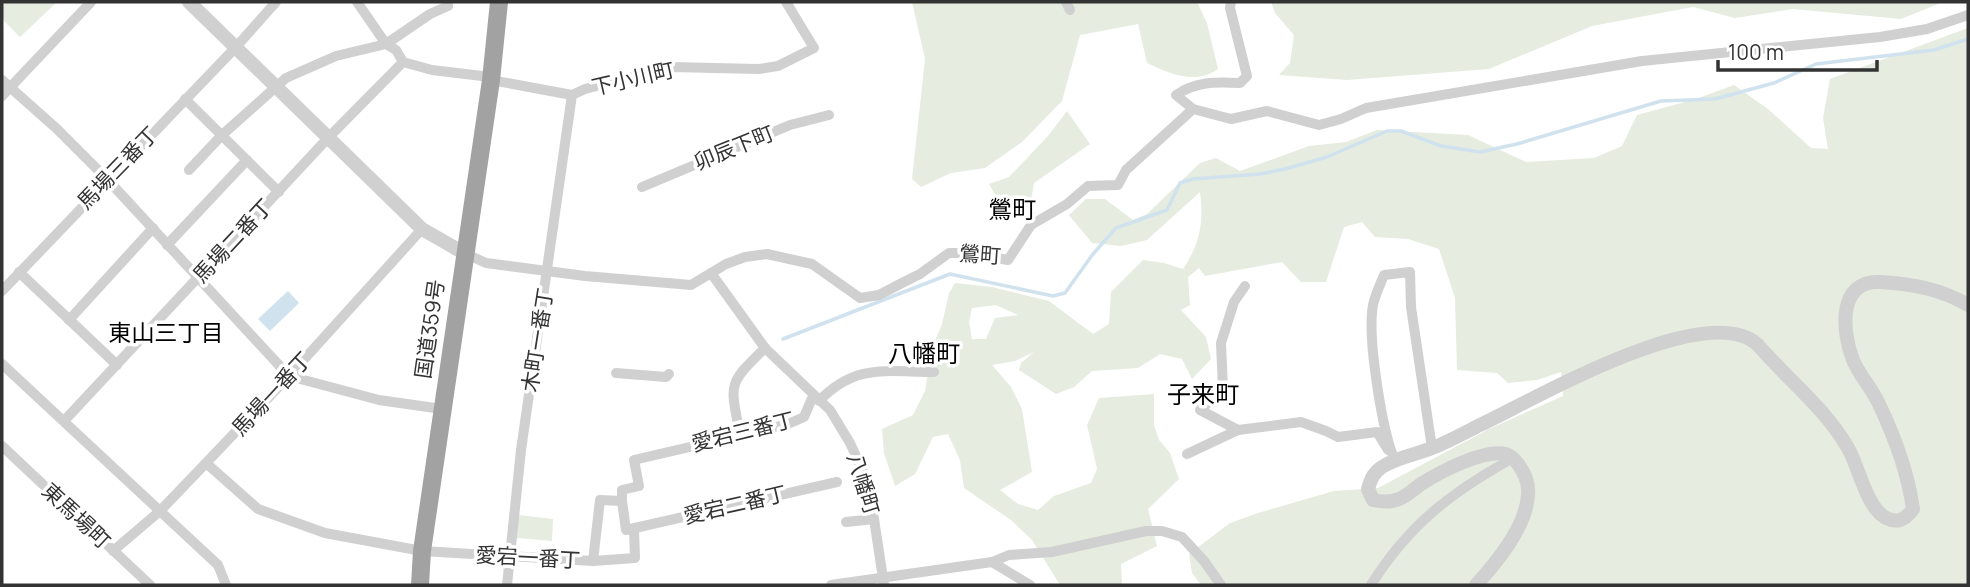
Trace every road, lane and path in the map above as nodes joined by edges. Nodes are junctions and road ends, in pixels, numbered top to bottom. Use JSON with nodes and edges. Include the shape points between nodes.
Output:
{"nodes":[{"id":1,"x":91,"y":2,"type":"edge"},
{"id":2,"x":189,"y":2,"type":"edge"},
{"id":3,"x":276,"y":2,"type":"edge"},
{"id":4,"x":357,"y":2,"type":"edge"},
{"id":5,"x":448,"y":2,"type":"edge"},
{"id":6,"x":499,"y":2,"type":"edge"},
{"id":7,"x":786,"y":2,"type":"edge"},
{"id":8,"x":1231,"y":2,"type":"edge"},
{"id":9,"x":1968,"y":15,"type":"edge"},
{"id":10,"x":386,"y":44,"type":"junction"},
{"id":11,"x":236,"y":47,"type":"junction"},
{"id":12,"x":403,"y":62,"type":"junction"},
{"id":13,"x":491,"y":80,"type":"junction"},
{"id":14,"x":276,"y":85,"type":"junction"},
{"id":15,"x":4,"y":88,"type":"edge"},
{"id":16,"x":572,"y":95,"type":"junction"},
{"id":17,"x":185,"y":99,"type":"junction"},
{"id":18,"x":1193,"y":109,"type":"junction"},
{"id":19,"x":828,"y":115,"type":"dead end"},
{"id":20,"x":222,"y":135,"type":"junction"},
{"id":21,"x":328,"y":138,"type":"junction"},
{"id":22,"x":247,"y":160,"type":"junction"},
{"id":23,"x":188,"y":170,"type":"dead end"},
{"id":24,"x":107,"y":179,"type":"junction"},
{"id":25,"x":642,"y":187,"type":"dead end"},
{"id":26,"x":279,"y":192,"type":"junction"},
{"id":27,"x":153,"y":228,"type":"junction"},
{"id":28,"x":422,"y":229,"type":"junction"},
{"id":29,"x":167,"y":245,"type":"junction"},
{"id":30,"x":464,"y":253,"type":"junction"},
{"id":31,"x":548,"y":271,"type":"junction"},
{"id":32,"x":19,"y":272,"type":"junction"},
{"id":33,"x":711,"y":273,"type":"junction"},
{"id":34,"x":199,"y":278,"type":"junction"},
{"id":35,"x":1245,"y":286,"type":"dead end"},
{"id":36,"x":2,"y":291,"type":"edge"},
{"id":37,"x":1968,"y":305,"type":"edge"},
{"id":38,"x":69,"y":320,"type":"junction"},
{"id":39,"x":765,"y":348,"type":"junction"},
{"id":40,"x":2,"y":364,"type":"edge"},
{"id":41,"x":117,"y":365,"type":"junction"},
{"id":42,"x":934,"y":372,"type":"dead end"},
{"id":43,"x":616,"y":373,"type":"dead end"},
{"id":44,"x":669,"y":374,"type":"dead end"},
{"id":45,"x":289,"y":376,"type":"junction"},
{"id":46,"x":816,"y":398,"type":"junction"},
{"id":47,"x":442,"y":409,"type":"junction"},
{"id":48,"x":64,"y":421,"type":"junction"},
{"id":49,"x":1238,"y":430,"type":"junction"},
{"id":50,"x":740,"y":434,"type":"junction"},
{"id":51,"x":2,"y":446,"type":"edge"},
{"id":52,"x":1432,"y":448,"type":"junction"},
{"id":53,"x":1186,"y":454,"type":"dead end"},
{"id":54,"x":1513,"y":458,"type":"junction"},
{"id":55,"x":1394,"y":459,"type":"junction"},
{"id":56,"x":206,"y":463,"type":"junction"},
{"id":57,"x":837,"y":482,"type":"dead end"},
{"id":58,"x":622,"y":501,"type":"junction"},
{"id":59,"x":160,"y":511,"type":"junction"},
{"id":60,"x":874,"y":519,"type":"junction"},
{"id":61,"x":846,"y":522,"type":"dead end"},
{"id":62,"x":634,"y":530,"type":"junction"},
{"id":63,"x":113,"y":551,"type":"junction"},
{"id":64,"x":422,"y":551,"type":"junction"},
{"id":65,"x":510,"y":558,"type":"junction"},
{"id":66,"x":593,"y":562,"type":"junction"},
{"id":67,"x":992,"y":562,"type":"junction"},
{"id":68,"x":918,"y":573,"type":"junction"},
{"id":69,"x":883,"y":582,"type":"edge"},
{"id":70,"x":150,"y":585,"type":"edge"},
{"id":71,"x":214,"y":585,"type":"edge"},
{"id":72,"x":227,"y":585,"type":"edge"},
{"id":73,"x":420,"y":585,"type":"edge"},
{"id":74,"x":508,"y":585,"type":"edge"},
{"id":75,"x":831,"y":585,"type":"edge"},
{"id":76,"x":921,"y":585,"type":"edge"},
{"id":77,"x":1030,"y":585,"type":"edge"},
{"id":78,"x":1221,"y":585,"type":"edge"},
{"id":79,"x":1371,"y":585,"type":"edge"},
{"id":80,"x":1476,"y":585,"type":"edge"}],
"edges":[{"from":1,"to":15,"type":"street"},
{"from":2,"to":11,"type":"street"},
{"from":3,"to":11,"type":"street","name":"馬場三番丁"},
{"from":4,"to":10,"type":"street"},
{"from":5,"to":10,"type":"street"},
{"from":6,"to":13,"type":"highway","name":"国道359号"},
{"from":7,"to":16,"type":"street","name":"下小川町","via":[[814,48],[778,66],[671,66]]},
{"from":8,"to":18,"type":"street","via":[[1247,76],[1240,83],[1203,83],[1176,95]]},
{"from":9,"to":18,"type":"street","via":[[1927,29],[1880,37],[1643,61],[1366,107],[1319,125],[1266,111],[1231,118]]},
{"from":10,"to":12,"type":"street"},
{"from":10,"to":14,"type":"street","via":[[336,56]]},
{"from":11,"to":14,"type":"street"},
{"from":11,"to":17,"type":"street","name":"馬場三番丁"},
{"from":12,"to":13,"type":"street","name":"下小川町"},
{"from":12,"to":21,"type":"street","name":"馬場二番丁"},
{"from":13,"to":16,"type":"street","name":"下小川町"},
{"from":13,"to":30,"type":"highway","name":"国道359号"},
{"from":14,"to":20,"type":"street"},
{"from":14,"to":21,"type":"street"},
{"from":15,"to":24,"type":"street","via":[[57,129]]},
{"from":16,"to":31,"type":"street","name":"木町一番丁"},
{"from":17,"to":20,"type":"street"},
{"from":17,"to":24,"type":"street","name":"馬場三番丁"},
{"from":18,"to":33,"type":"street","name":"鶯町","via":[[1126,170],[1118,185],[1088,186],[1031,225],[1008,260],[949,253],[879,295],[860,298],[812,264],[767,254],[745,257]]},
{"from":19,"to":25,"type":"street","name":"卯辰下町","via":[[782,128]]},
{"from":20,"to":22,"type":"street"},
{"from":20,"to":23,"type":"street"},
{"from":21,"to":26,"type":"street","name":"馬場二番丁"},
{"from":21,"to":28,"type":"street"},
{"from":22,"to":26,"type":"street"},
{"from":22,"to":29,"type":"street"},
{"from":24,"to":27,"type":"street"},
{"from":24,"to":32,"type":"street","name":"馬場三番丁"},
{"from":26,"to":34,"type":"street","name":"馬場二番丁"},
{"from":27,"to":29,"type":"street"},
{"from":27,"to":38,"type":"street"},
{"from":28,"to":30,"type":"street"},
{"from":28,"to":45,"type":"street","name":"馬場一番丁"},
{"from":29,"to":34,"type":"street"},
{"from":30,"to":31,"type":"street","via":[[486,263]]},
{"from":30,"to":47,"type":"highway","name":"国道359号"},
{"from":31,"to":33,"type":"street","via":[[691,285]]},
{"from":31,"to":65,"type":"street","name":"木町一番丁"},
{"from":32,"to":36,"type":"street","name":"馬場三番丁"},
{"from":32,"to":38,"type":"street"},
{"from":33,"to":39,"type":"street","name":"八幡町"},
{"from":34,"to":41,"type":"street","name":"馬場二番丁"},
{"from":34,"to":45,"type":"street"},
{"from":35,"to":49,"type":"street","via":[[1234,302],[1221,343],[1223,389],[1200,410]]},
{"from":37,"to":52,"type":"street","via":[[1931,289],[1876,282],[1853,291],[1845,305],[1854,363],[1877,400],[1911,495],[1913,509],[1898,521],[1876,510],[1830,420],[1748,336],[1732,332],[1633,352]]},
{"from":38,"to":41,"type":"street"},
{"from":39,"to":46,"type":"street","name":"八幡町"},
{"from":39,"to":50,"type":"street","via":[[738,374],[733,389]]},
{"from":40,"to":48,"type":"street"},
{"from":41,"to":48,"type":"street","name":"馬場二番丁"},
{"from":42,"to":46,"type":"street","via":[[862,372]]},
{"from":43,"to":44,"type":"street"},
{"from":45,"to":47,"type":"street","via":[[379,400]]},
{"from":45,"to":56,"type":"street","name":"馬場一番丁"},
{"from":46,"to":50,"type":"street","name":"愛宕三番丁","via":[[800,419]]},
{"from":46,"to":60,"type":"street","name":"八幡町","via":[[830,410],[850,443],[863,471]]},
{"from":47,"to":64,"type":"highway","name":"国道359号"},
{"from":48,"to":59,"type":"street"},
{"from":49,"to":53,"type":"street"},
{"from":49,"to":55,"type":"street","via":[[1301,422],[1338,438],[1377,432]]},
{"from":50,"to":58,"type":"street","name":"愛宕三番丁","via":[[634,460],[639,486],[622,490]]},
{"from":51,"to":63,"type":"street","name":"東馬場町"},
{"from":52,"to":55,"type":"street"},
{"from":52,"to":55,"type":"street","via":[[1410,272],[1384,275],[1372,322],[1380,408]]},
{"from":54,"to":55,"type":"street","via":[[1486,455],[1438,474],[1401,499],[1373,500],[1368,489],[1372,476]]},
{"from":54,"to":79,"type":"street","via":[[1470,482],[1427,515]]},
{"from":54,"to":80,"type":"street","via":[[1525,473],[1528,494],[1521,519],[1508,546]]},
{"from":56,"to":59,"type":"street","name":"馬場一番丁"},
{"from":56,"to":64,"type":"street","name":"愛宕一番丁","via":[[258,509],[325,533]]},
{"from":57,"to":62,"type":"street","name":"愛宕二番丁"},
{"from":58,"to":62,"type":"street","via":[[626,530]]},
{"from":58,"to":66,"type":"street","via":[[600,500]]},
{"from":59,"to":63,"type":"street","name":"馬場一番丁"},
{"from":59,"to":72,"type":"street","via":[[218,565]]},
{"from":60,"to":61,"type":"street"},
{"from":60,"to":69,"type":"street","name":"八幡町"},
{"from":62,"to":66,"type":"street","name":"愛宕一番丁","via":[[635,558]]},
{"from":63,"to":70,"type":"street","name":"東馬場町"},
{"from":64,"to":65,"type":"street","name":"愛宕一番丁"},
{"from":64,"to":73,"type":"highway","name":"国道359号"},
{"from":65,"to":66,"type":"street","name":"愛宕一番丁"},
{"from":65,"to":74,"type":"street","name":"木町一番丁"},
{"from":67,"to":68,"type":"street"},
{"from":67,"to":77,"type":"street"},
{"from":67,"to":78,"type":"street","via":[[1009,555],[1052,552],[1162,531],[1182,537]]},
{"from":68,"to":69,"type":"street"},
{"from":68,"to":76,"type":"street"},
{"from":69,"to":75,"type":"street"},
{"from":71,"to":72,"type":"street"}]}
